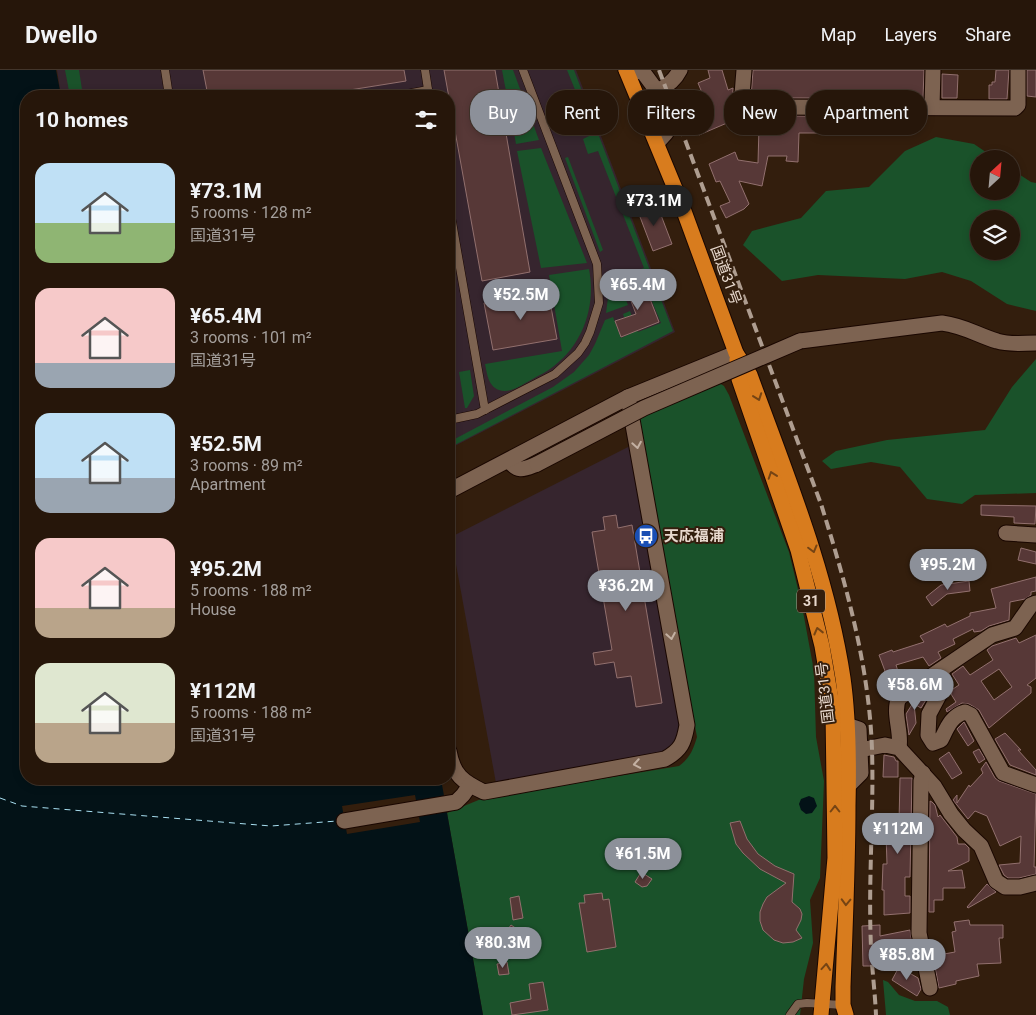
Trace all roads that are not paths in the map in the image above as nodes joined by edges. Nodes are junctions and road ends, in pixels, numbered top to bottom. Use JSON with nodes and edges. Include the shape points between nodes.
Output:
{"nodes":[{"id":1,"x":165,"y":70,"type":"edge"},
{"id":2,"x":425,"y":70,"type":"edge"},
{"id":3,"x":523,"y":70,"type":"edge"},
{"id":4,"x":626,"y":70,"type":"edge"},
{"id":5,"x":680,"y":70,"type":"edge"},
{"id":6,"x":744,"y":70,"type":"edge"},
{"id":7,"x":933,"y":70,"type":"edge"},
{"id":8,"x":1018,"y":70,"type":"edge"},
{"id":9,"x":169,"y":90,"type":"edge"},
{"id":10,"x":428,"y":90,"type":"edge"},
{"id":11,"x":656,"y":90,"type":"edge"},
{"id":12,"x":659,"y":90,"type":"edge"},
{"id":13,"x":932,"y":107,"type":"junction"},
{"id":14,"x":664,"y":135,"type":"edge"},
{"id":15,"x":657,"y":143,"type":"junction"},
{"id":16,"x":455,"y":238,"type":"edge"},
{"id":17,"x":1036,"y":343,"type":"edge"},
{"id":18,"x":736,"y":353,"type":"junction"},
{"id":19,"x":628,"y":398,"type":"junction"},
{"id":20,"x":485,"y":410,"type":"junction"},
{"id":21,"x":455,"y":419,"type":"edge"},
{"id":22,"x":509,"y":461,"type":"junction"},
{"id":23,"x":455,"y":488,"type":"edge"},
{"id":24,"x":1006,"y":533,"type":"dead end"},
{"id":25,"x":1036,"y":535,"type":"edge"},
{"id":26,"x":1036,"y":603,"type":"edge"},
{"id":27,"x":939,"y":672,"type":"junction"},
{"id":28,"x":847,"y":725,"type":"junction"},
{"id":29,"x":900,"y":748,"type":"junction"},
{"id":30,"x":860,"y":750,"type":"junction"},
{"id":31,"x":455,"y":771,"type":"edge"},
{"id":32,"x":923,"y":773,"type":"junction"},
{"id":33,"x":470,"y":785,"type":"junction"},
{"id":34,"x":1036,"y":785,"type":"edge"},
{"id":35,"x":848,"y":786,"type":"junction"},
{"id":36,"x":344,"y":821,"type":"dead end"},
{"id":37,"x":1036,"y":883,"type":"edge"},
{"id":38,"x":930,"y":988,"type":"dead end"},
{"id":39,"x":824,"y":1011,"type":"edge"},
{"id":40,"x":843,"y":1011,"type":"edge"},
{"id":41,"x":790,"y":1015,"type":"edge"}],
"edges":[{"from":1,"to":9,"type":"lane"},
{"from":2,"to":10,"type":"lane"},
{"from":3,"to":20,"type":"lane","via":[[597,264],[599,303],[590,332],[568,364]]},
{"from":4,"to":11,"type":"street","via":[[643,72]]},
{"from":4,"to":15,"type":"highway","name":"国道31号","number":"31"},
{"from":5,"to":12,"type":"street","via":[[666,87]]},
{"from":6,"to":13,"type":"street","via":[[742,107]]},
{"from":7,"to":13,"type":"street"},
{"from":8,"to":13,"type":"street","via":[[1016,108]]},
{"from":14,"to":15,"type":"street"},
{"from":15,"to":18,"type":"highway","name":"国道31号","number":"31"},
{"from":16,"to":20,"type":"lane"},
{"from":17,"to":22,"type":"street","bridge":true,"via":[[998,342],[959,326],[942,323],[800,341],[644,408],[537,464],[524,469],[515,468]]},
{"from":18,"to":19,"type":"street"},
{"from":18,"to":28,"type":"highway","name":"国道31号","number":"31","one_way":true,"via":[[750,375],[812,544],[841,670]]},
{"from":39,"to":18,"type":"highway","name":"国道31号","number":"31","one_way":true,"via":[[834,858],[833,711],[822,646],[798,550],[739,379]]},
{"from":19,"to":22,"type":"street"},
{"from":19,"to":33,"type":"street","one_way":true,"via":[[687,725],[685,738],[677,752],[665,759],[484,792]]},
{"from":20,"to":21,"type":"lane"},
{"from":22,"to":23,"type":"street"},
{"from":24,"to":25,"type":"street"},
{"from":26,"to":27,"type":"street","via":[[1014,628],[992,635]]},
{"from":27,"to":29,"type":"street","via":[[899,698],[896,705]]},
{"from":27,"to":34,"type":"street","via":[[944,686],[929,714],[928,734],[933,742],[941,740],[951,720],[965,712],[971,715],[1003,773]]},
{"from":28,"to":30,"type":"street","via":[[859,728]]},
{"from":28,"to":35,"type":"highway","name":"国道31号","number":"31"},
{"from":29,"to":30,"type":"street","via":[[885,745]]},
{"from":29,"to":32,"type":"street"},
{"from":30,"to":35,"type":"street","via":[[860,773]]},
{"from":31,"to":33,"type":"street"},
{"from":32,"to":37,"type":"street","via":[[951,814],[981,846],[996,881],[1006,887]]},
{"from":32,"to":38,"type":"street","via":[[920,781],[919,933]]},
{"from":33,"to":36,"type":"street","via":[[456,802]]},
{"from":35,"to":40,"type":"highway","name":"国道31号","number":"31","one_way":true},
{"from":39,"to":40,"type":"lane"},
{"from":39,"to":41,"type":"lane","via":[[806,1003],[798,1004]]}]}
